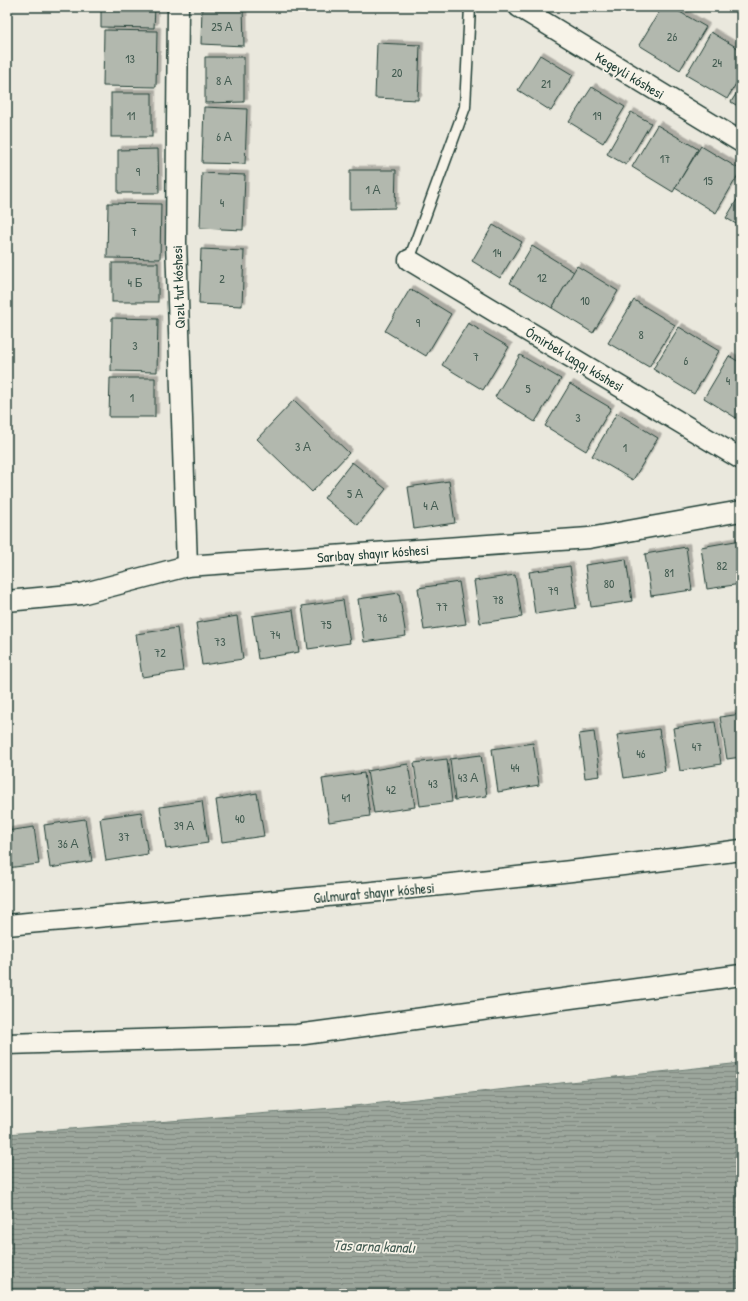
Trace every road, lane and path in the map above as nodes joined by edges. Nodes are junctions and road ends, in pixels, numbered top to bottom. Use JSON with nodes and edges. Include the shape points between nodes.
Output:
{"nodes":[{"id":1,"x":178,"y":7,"type":"edge"},
{"id":2,"x":470,"y":7,"type":"edge"},
{"id":3,"x":519,"y":7,"type":"edge"},
{"id":4,"x":741,"y":142,"type":"edge"},
{"id":5,"x":409,"y":260,"type":"joint"},
{"id":6,"x":741,"y":459,"type":"edge"},
{"id":7,"x":741,"y":511,"type":"edge"},
{"id":8,"x":187,"y":566,"type":"junction"},
{"id":9,"x":7,"y":601,"type":"edge"},
{"id":10,"x":741,"y":850,"type":"edge"},
{"id":11,"x":7,"y":925,"type":"edge"},
{"id":12,"x":741,"y":975,"type":"edge"},
{"id":13,"x":7,"y":1044,"type":"edge"}],
"edges":[{"from":1,"to":8,"type":"street","name":"Qızıl tut kóshesi","via":[[176,242]]},
{"from":2,"to":5,"type":"lane","via":[[465,107]]},
{"from":3,"to":4,"type":"street","name":"Kegeyli kóshesi"},
{"from":5,"to":6,"type":"street","name":"Ómirbek laqqı kóshesi"},
{"from":7,"to":8,"type":"street","name":"Sarıbay shayır kóshesi","via":[[589,538]]},
{"from":8,"to":9,"type":"street","name":"Sarıbay shayır kóshesi","via":[[81,594]]},
{"from":10,"to":11,"type":"street","name":"Gulmurat shayır kóshesi","via":[[407,889]]},
{"from":12,"to":13,"type":"street","via":[[296,1035]]}]}
